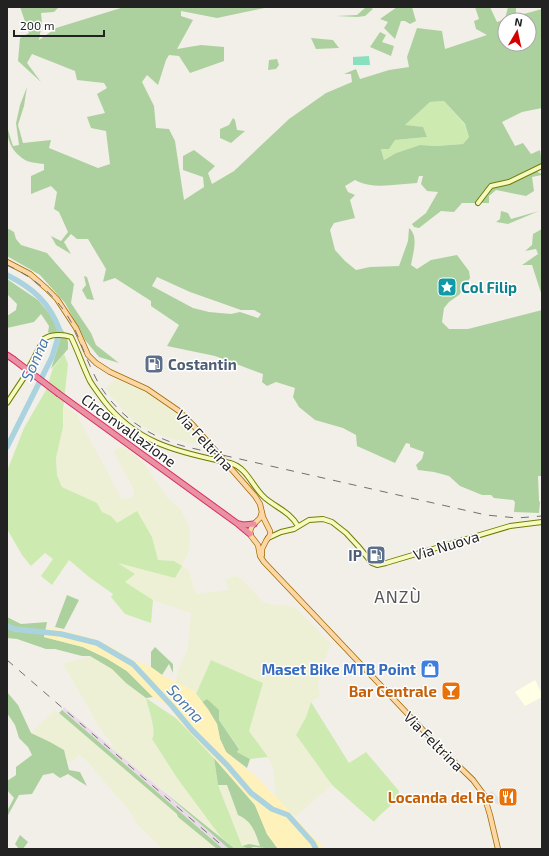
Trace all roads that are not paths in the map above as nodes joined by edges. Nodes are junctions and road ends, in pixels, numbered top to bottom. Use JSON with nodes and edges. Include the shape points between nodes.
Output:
{"nodes":[{"id":1,"x":542,"y":166,"type":"edge"},
{"id":2,"x":478,"y":203,"type":"dead end"},
{"id":3,"x":7,"y":262,"type":"edge"},
{"id":4,"x":7,"y":355,"type":"edge"},
{"id":5,"x":7,"y":403,"type":"edge"},
{"id":6,"x":262,"y":512,"type":"junction"},
{"id":7,"x":542,"y":522,"type":"edge"},
{"id":8,"x":256,"y":523,"type":"junction"},
{"id":9,"x":238,"y":524,"type":"junction"},
{"id":10,"x":298,"y":526,"type":"junction"},
{"id":11,"x":269,"y":527,"type":"junction"},
{"id":12,"x":281,"y":532,"type":"junction"},
{"id":13,"x":250,"y":534,"type":"junction"},
{"id":14,"x":267,"y":539,"type":"junction"},
{"id":15,"x":254,"y":540,"type":"junction"},
{"id":16,"x":262,"y":560,"type":"junction"},
{"id":17,"x":498,"y":849,"type":"edge"}],
"edges":[{"from":1,"to":2,"type":"street","via":[[509,182],[491,186]]},
{"from":3,"to":6,"type":"main road","name":"Via Feltrina","via":[[30,274],[57,299],[73,323],[88,355],[96,363],[162,398],[184,416],[255,496]]},
{"from":4,"to":9,"type":"highway","name":"Circonvallazione","bridge":true},
{"from":5,"to":10,"type":"street","bridge":true,"via":[[44,339],[49,336],[71,337],[91,382],[126,425],[160,444],[241,468],[261,494],[288,514]]},
{"from":6,"to":8,"type":"main road"},
{"from":6,"to":11,"type":"main road","name":"Via Feltrina"},
{"from":7,"to":10,"type":"street","name":"Via Nuova","via":[[518,524],[374,565],[352,538],[332,522],[314,519]]},
{"from":8,"to":9,"type":"highway"},
{"from":8,"to":11,"type":"main road","via":[[263,522]]},
{"from":8,"to":13,"type":"main road"},
{"from":9,"to":13,"type":"highway","name":"Circonvallazione"},
{"from":10,"to":12,"type":"street","via":[[291,531]]},
{"from":11,"to":12,"type":"street"},
{"from":11,"to":14,"type":"main road"},
{"from":12,"to":14,"type":"street"},
{"from":13,"to":15,"type":"main road","name":"Via Feltrina"},
{"from":14,"to":15,"type":"main road","via":[[260,542]]},
{"from":14,"to":16,"type":"main road","via":[[262,549]]},
{"from":15,"to":16,"type":"main road","name":"Via Feltrina"},
{"from":16,"to":17,"type":"main road","name":"Via Feltrina","via":[[473,780],[484,795]]}]}
